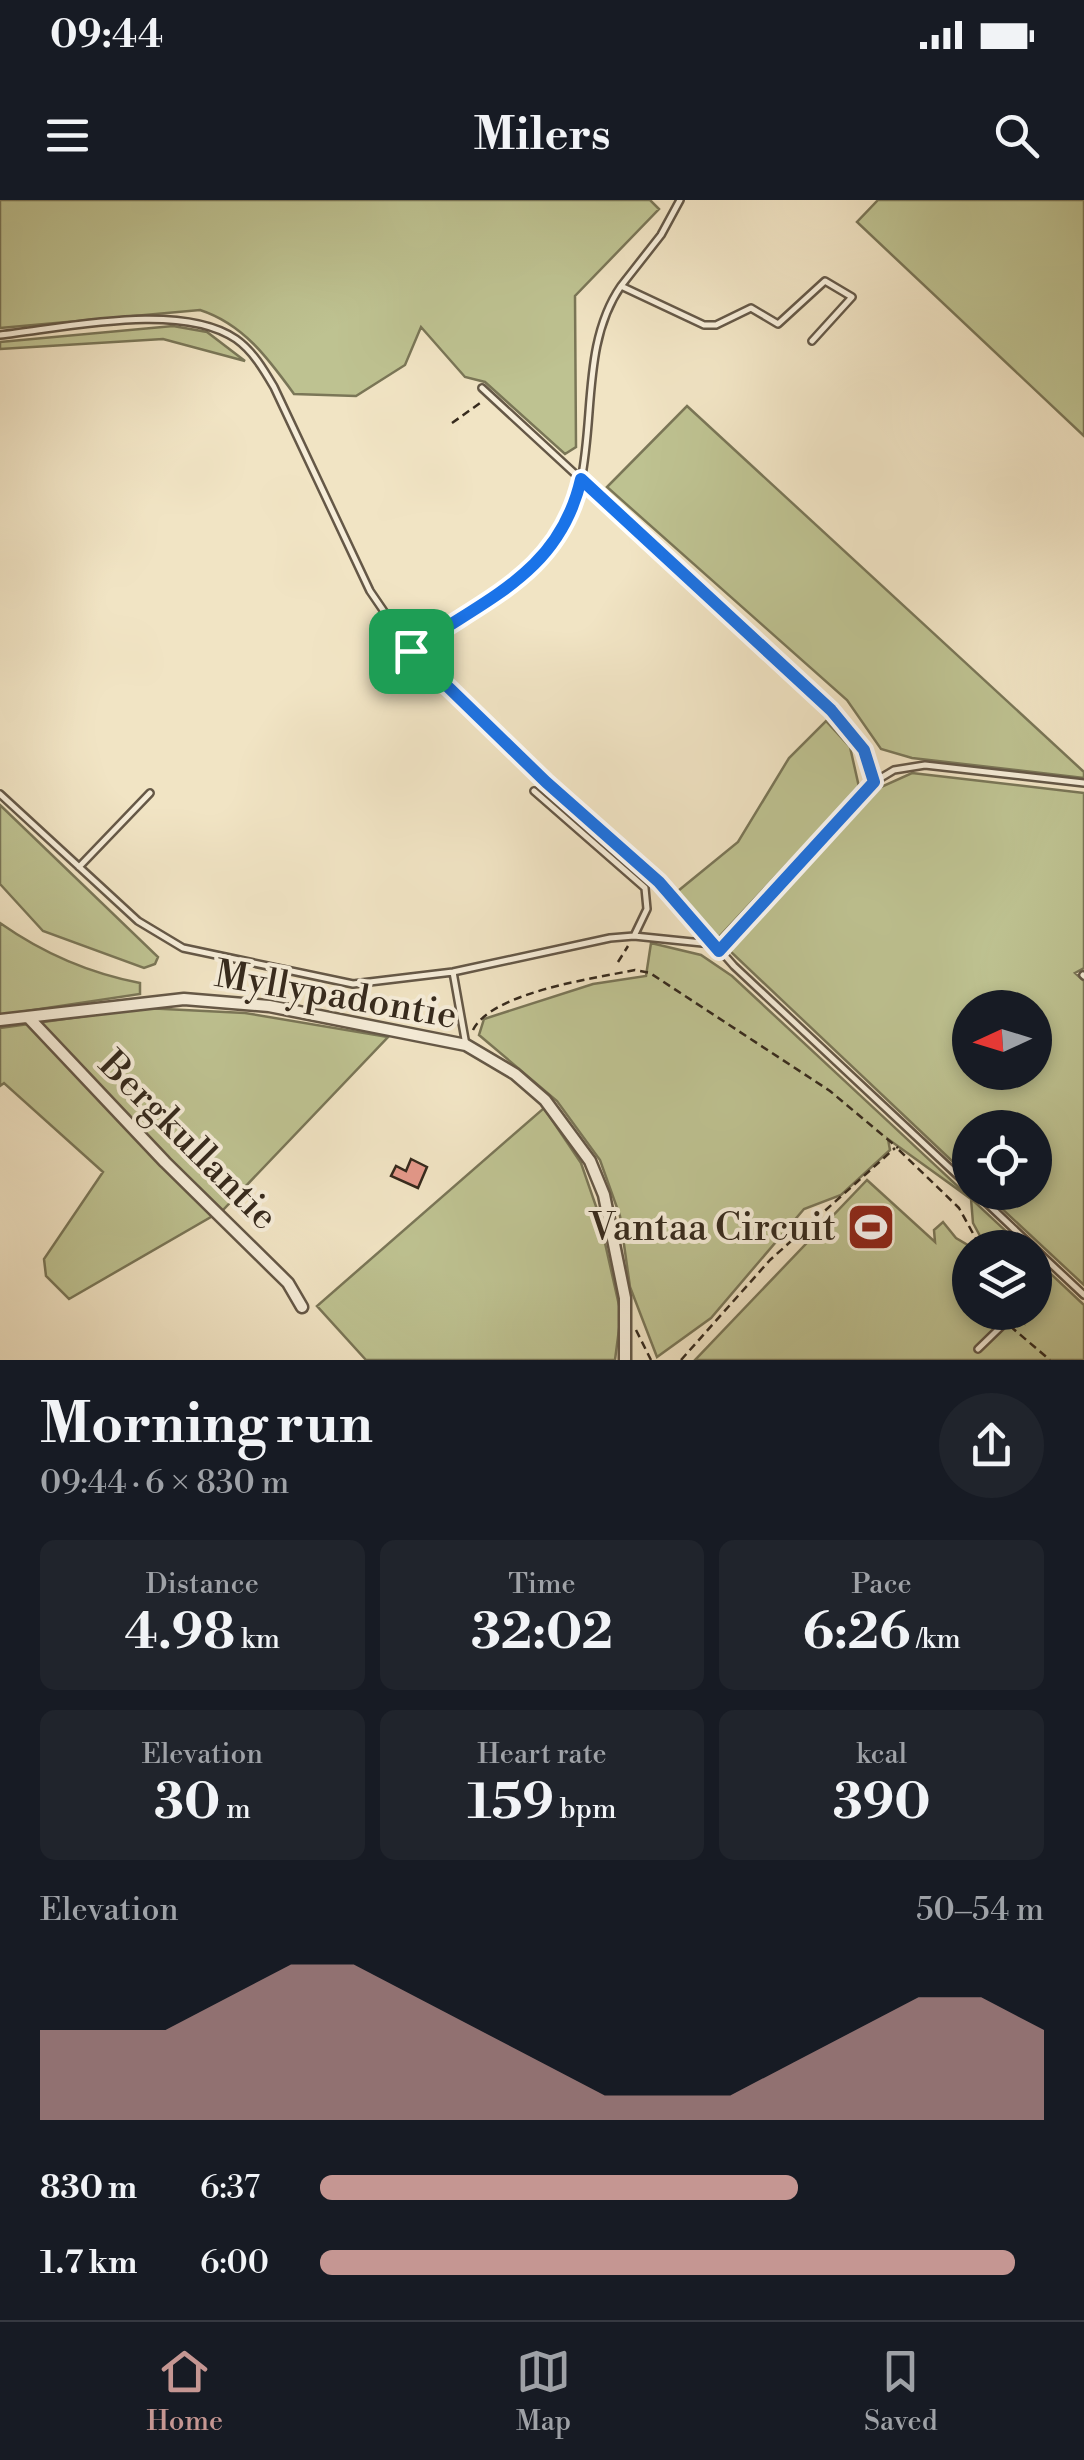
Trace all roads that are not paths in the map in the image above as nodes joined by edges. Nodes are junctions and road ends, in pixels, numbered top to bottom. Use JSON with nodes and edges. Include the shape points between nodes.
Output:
{"nodes":[{"id":1,"x":677,"y":201,"type":"edge"},
{"id":2,"x":622,"y":286,"type":"junction"},
{"id":3,"x":0,"y":334,"type":"edge"},
{"id":4,"x":812,"y":341,"type":"dead end"},
{"id":5,"x":482,"y":388,"type":"dead end"},
{"id":6,"x":581,"y":479,"type":"junction"},
{"id":7,"x":411,"y":651,"type":"junction"},
{"id":8,"x":874,"y":782,"type":"junction"},
{"id":9,"x":1084,"y":783,"type":"edge"},
{"id":10,"x":534,"y":791,"type":"dead end"},
{"id":11,"x":0,"y":794,"type":"edge"},
{"id":12,"x":150,"y":794,"type":"dead end"},
{"id":13,"x":79,"y":867,"type":"junction"},
{"id":14,"x":634,"y":936,"type":"junction"},
{"id":15,"x":712,"y":944,"type":"junction"},
{"id":16,"x":719,"y":951,"type":"junction"},
{"id":17,"x":453,"y":972,"type":"junction"},
{"id":18,"x":29,"y":1018,"type":"junction"},
{"id":19,"x":0,"y":1020,"type":"edge"},
{"id":20,"x":466,"y":1044,"type":"junction"},
{"id":21,"x":952,"y":1170,"type":"edge"},
{"id":22,"x":994,"y":1210,"type":"edge"},
{"id":23,"x":1015,"y":1230,"type":"edge"},
{"id":24,"x":1052,"y":1265,"type":"edge"},
{"id":25,"x":1084,"y":1295,"type":"edge"},
{"id":26,"x":302,"y":1307,"type":"dead end"},
{"id":27,"x":998,"y":1330,"type":"edge"},
{"id":28,"x":978,"y":1349,"type":"dead end"},
{"id":29,"x":625,"y":1360,"type":"edge"}],
"edges":[{"from":1,"to":2,"type":"lane"},
{"from":2,"to":4,"type":"lane","via":[[704,325],[751,308],[778,324],[826,281],[852,297]]},
{"from":2,"to":6,"type":"lane","via":[[602,314]]},
{"from":3,"to":7,"type":"lane","via":[[182,320],[236,338],[274,387],[370,591]]},
{"from":5,"to":6,"type":"lane"},
{"from":6,"to":7,"type":"lane","via":[[573,511],[539,562],[512,587]]},
{"from":6,"to":8,"type":"lane","via":[[831,710],[864,750]]},
{"from":7,"to":15,"type":"lane","via":[[659,882]]},
{"from":8,"to":9,"type":"lane","via":[[894,770],[926,765]]},
{"from":8,"to":16,"type":"lane"},
{"from":10,"to":14,"type":"lane","via":[[645,888],[647,909]]},
{"from":11,"to":13,"type":"lane"},
{"from":12,"to":13,"type":"lane"},
{"from":13,"to":17,"type":"lane","via":[[138,921],[183,948],[353,984]]},
{"from":14,"to":15,"type":"lane"},
{"from":14,"to":17,"type":"lane"},
{"from":15,"to":16,"type":"lane"},
{"from":16,"to":21,"type":"lane"},
{"from":17,"to":20,"type":"lane"},
{"from":18,"to":19,"type":"street","name":"Myllypadontie"},
{"from":18,"to":20,"type":"street","name":"Myllypadontie","via":[[184,999],[269,1006]]},
{"from":18,"to":26,"type":"street","name":"Bergkullantie","via":[[288,1283]]},
{"from":20,"to":29,"type":"street","name":"Myllypadontie","via":[[545,1100],[590,1161],[625,1298]]},
{"from":22,"to":23,"type":"lane"},
{"from":24,"to":25,"type":"lane"},
{"from":27,"to":28,"type":"lane"}]}
